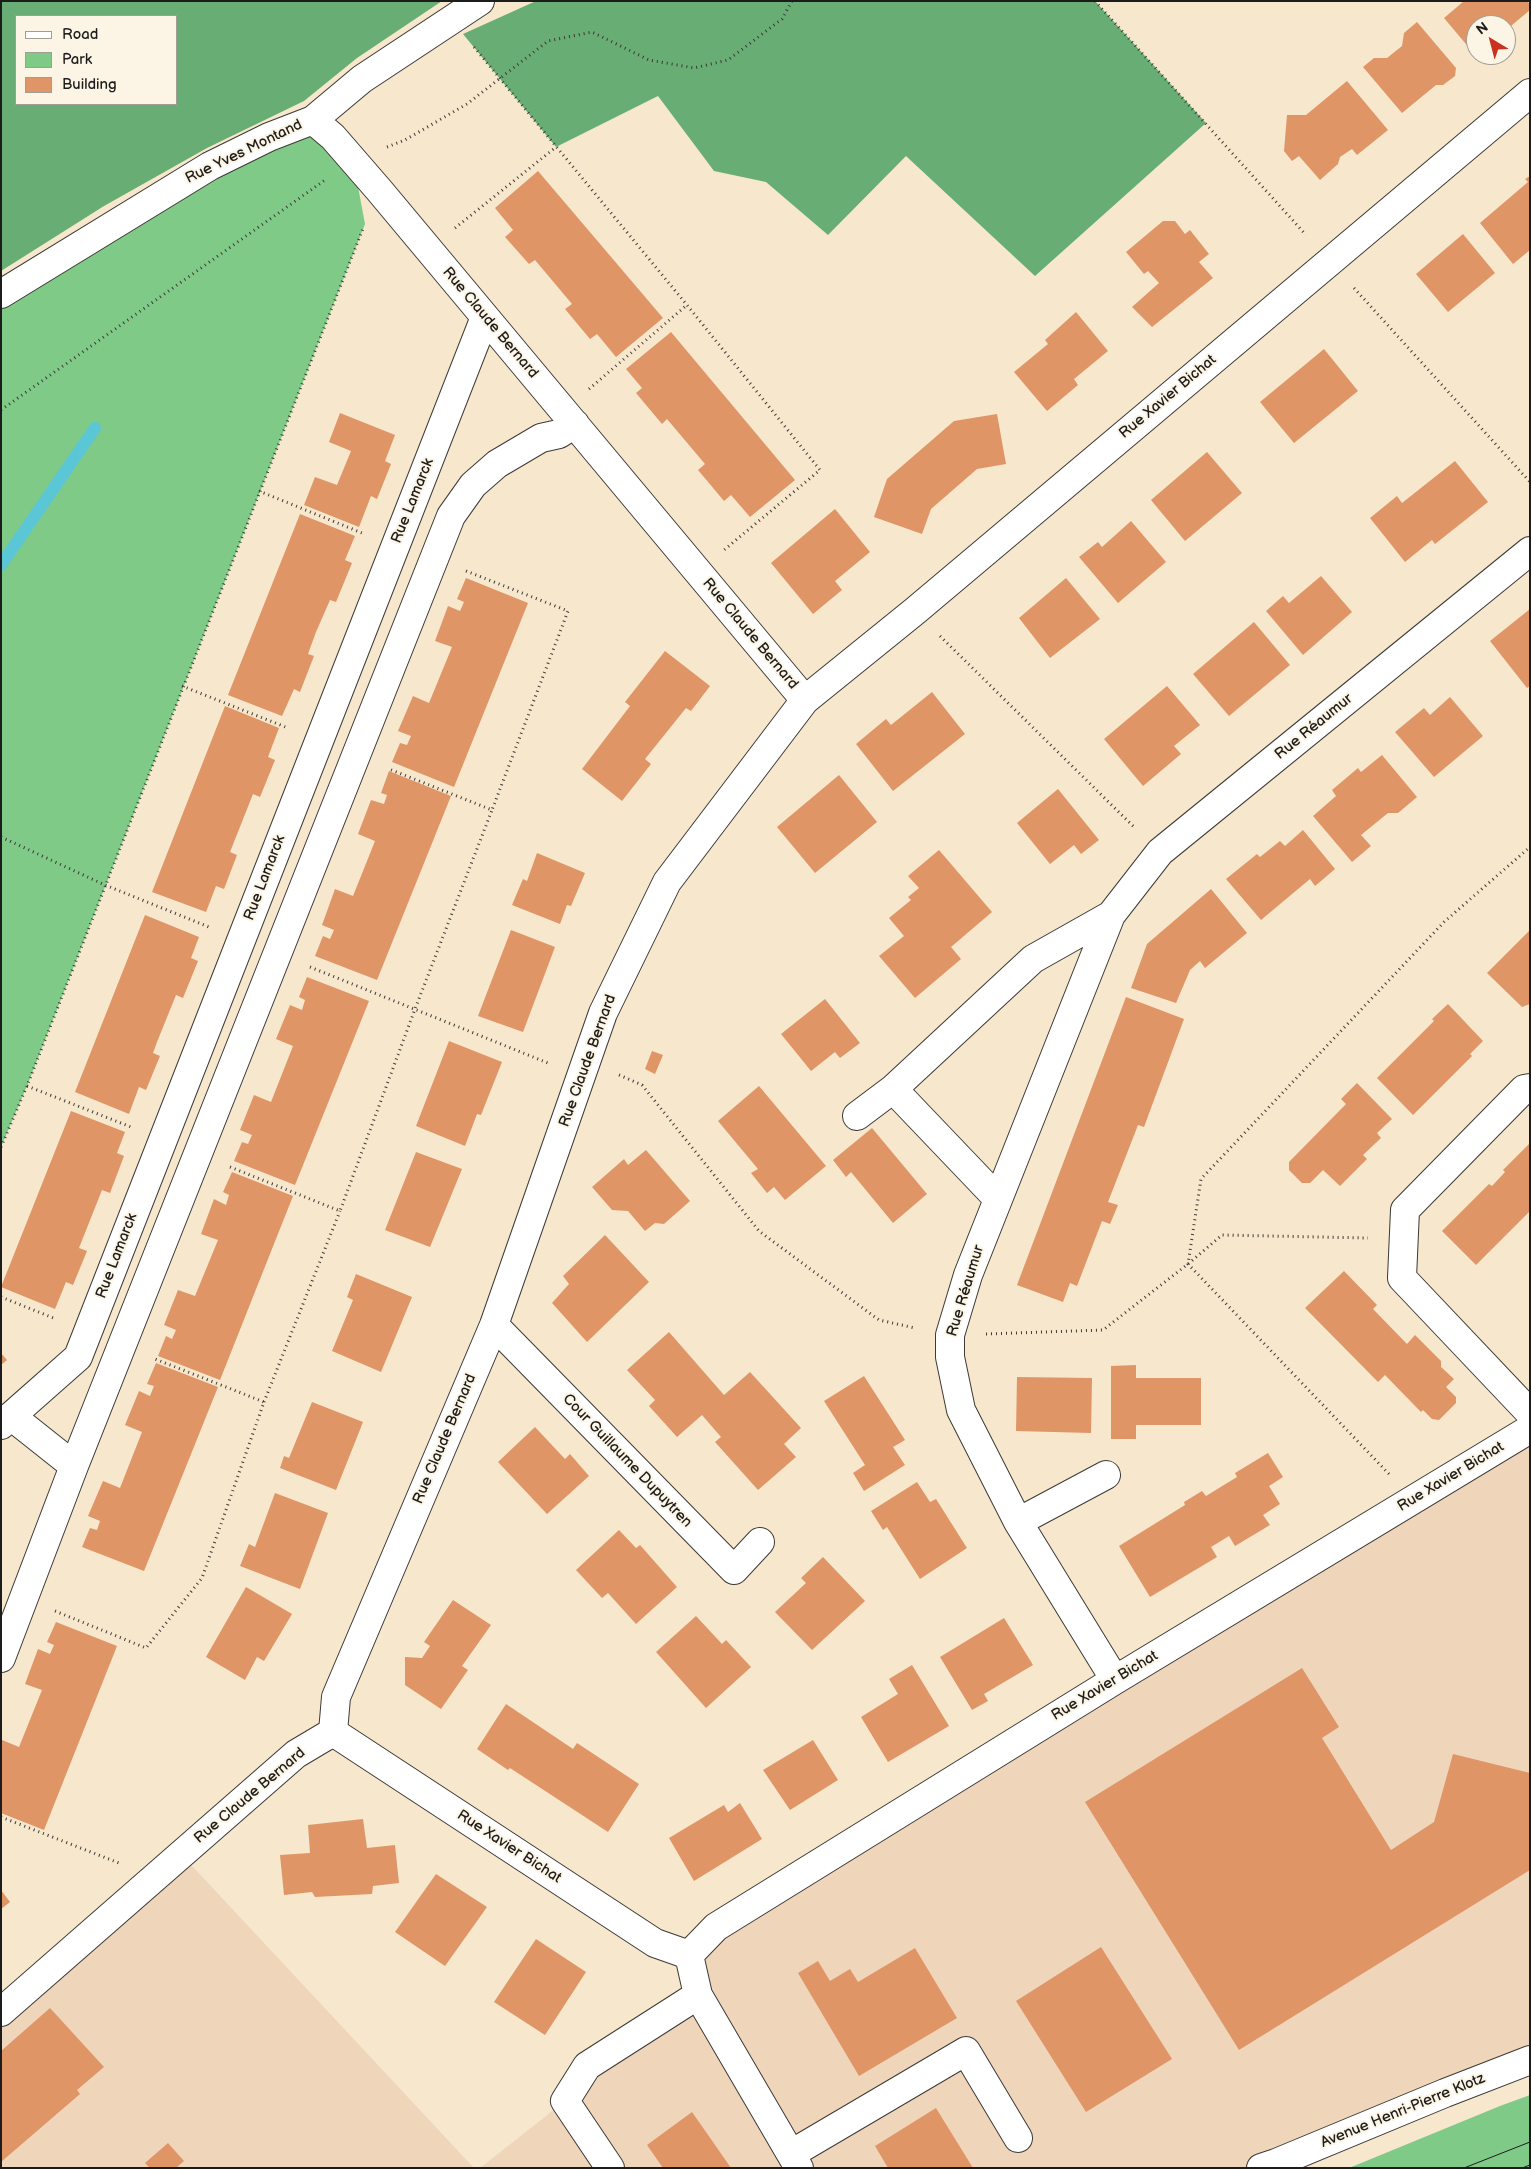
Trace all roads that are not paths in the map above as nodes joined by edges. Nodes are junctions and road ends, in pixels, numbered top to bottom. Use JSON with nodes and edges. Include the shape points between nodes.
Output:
{"nodes":[{"id":1,"x":480,"y":1,"type":"edge"},
{"id":2,"x":1530,"y":93,"type":"edge"},
{"id":3,"x":313,"y":120,"type":"junction"},
{"id":4,"x":1,"y":294,"type":"edge"},
{"id":5,"x":486,"y":317,"type":"junction"},
{"id":6,"x":569,"y":417,"type":"junction"},
{"id":7,"x":1530,"y":551,"type":"edge"},
{"id":8,"x":805,"y":700,"type":"junction"},
{"id":9,"x":1111,"y":915,"type":"junction"},
{"id":10,"x":1530,"y":1088,"type":"edge"},
{"id":11,"x":893,"y":1089,"type":"junction"},
{"id":12,"x":857,"y":1116,"type":"dead end"},
{"id":13,"x":998,"y":1199,"type":"junction"},
{"id":14,"x":494,"y":1325,"type":"junction"},
{"id":15,"x":1530,"y":1413,"type":"edge"},
{"id":16,"x":6,"y":1421,"type":"edge"},
{"id":17,"x":1530,"y":1429,"type":"edge"},
{"id":18,"x":74,"y":1466,"type":"junction"},
{"id":19,"x":1106,"y":1475,"type":"dead end"},
{"id":20,"x":1018,"y":1522,"type":"junction"},
{"id":21,"x":760,"y":1542,"type":"dead end"},
{"id":22,"x":1,"y":1658,"type":"edge"},
{"id":23,"x":1115,"y":1680,"type":"junction"},
{"id":24,"x":333,"y":1732,"type":"junction"},
{"id":25,"x":689,"y":1956,"type":"junction"},
{"id":26,"x":698,"y":1995,"type":"junction"},
{"id":27,"x":6,"y":2000,"type":"edge"},
{"id":28,"x":1530,"y":2060,"type":"edge"},
{"id":29,"x":1018,"y":2138,"type":"dead end"},
{"id":30,"x":795,"y":2161,"type":"edge"},
{"id":31,"x":1269,"y":2166,"type":"edge"},
{"id":32,"x":610,"y":2168,"type":"edge"}],
"edges":[{"from":1,"to":3,"type":"street","name":"Rue Yves Montand","via":[[362,79]]},
{"from":2,"to":8,"type":"street","name":"Rue Xavier Bichat"},
{"from":3,"to":4,"type":"street","name":"Rue Yves Montand","via":[[210,166]]},
{"from":3,"to":5,"type":"street","name":"Rue Claude Bernard","via":[[333,137]]},
{"from":5,"to":6,"type":"street","name":"Rue Claude Bernard"},
{"from":5,"to":16,"type":"street","name":"Rue Lamarck","via":[[78,1357]]},
{"from":6,"to":8,"type":"street","name":"Rue Claude Bernard"},
{"from":6,"to":18,"type":"street","via":[[559,434],[541,438],[497,464],[473,485],[451,516]]},
{"from":7,"to":9,"type":"street","name":"Rue Réaumur","via":[[1160,852]]},
{"from":8,"to":14,"type":"street","name":"Rue Claude Bernard","via":[[666,882],[603,1013]]},
{"from":9,"to":11,"type":"street","name":"Rue Réaumur","via":[[1033,959]]},
{"from":9,"to":13,"type":"street","name":"Rue Réaumur"},
{"from":10,"to":15,"type":"street","via":[[1524,1088],[1405,1210],[1402,1278]]},
{"from":11,"to":12,"type":"street","name":"Rue Réaumur"},
{"from":11,"to":13,"type":"street"},
{"from":13,"to":20,"type":"street","name":"Rue Réaumur","via":[[965,1283],[950,1335],[950,1357],[962,1410]]},
{"from":14,"to":21,"type":"street","name":"Cour Guillaume Dupuytren","via":[[734,1570]]},
{"from":14,"to":24,"type":"street","name":"Rue Claude Bernard","via":[[338,1692]]},
{"from":16,"to":18,"type":"street","name":"Rue Lamarck"},
{"from":17,"to":23,"type":"street","name":"Rue Xavier Bichat"},
{"from":18,"to":22,"type":"street"},
{"from":19,"to":20,"type":"street"},
{"from":20,"to":23,"type":"street","name":"Rue Réaumur"},
{"from":23,"to":25,"type":"street","name":"Rue Xavier Bichat","via":[[716,1927]]},
{"from":24,"to":25,"type":"street","name":"Rue Xavier Bichat","via":[[656,1944]]},
{"from":24,"to":27,"type":"street","name":"Rue Claude Bernard","via":[[296,1754],[155,1877]]},
{"from":25,"to":26,"type":"street"},
{"from":26,"to":30,"type":"street"},
{"from":26,"to":32,"type":"street","via":[[587,2066],[566,2101]]},
{"from":28,"to":31,"type":"street","name":"Avenue Henri-Pierre Klotz"},
{"from":29,"to":30,"type":"street","via":[[966,2051]]}]}
